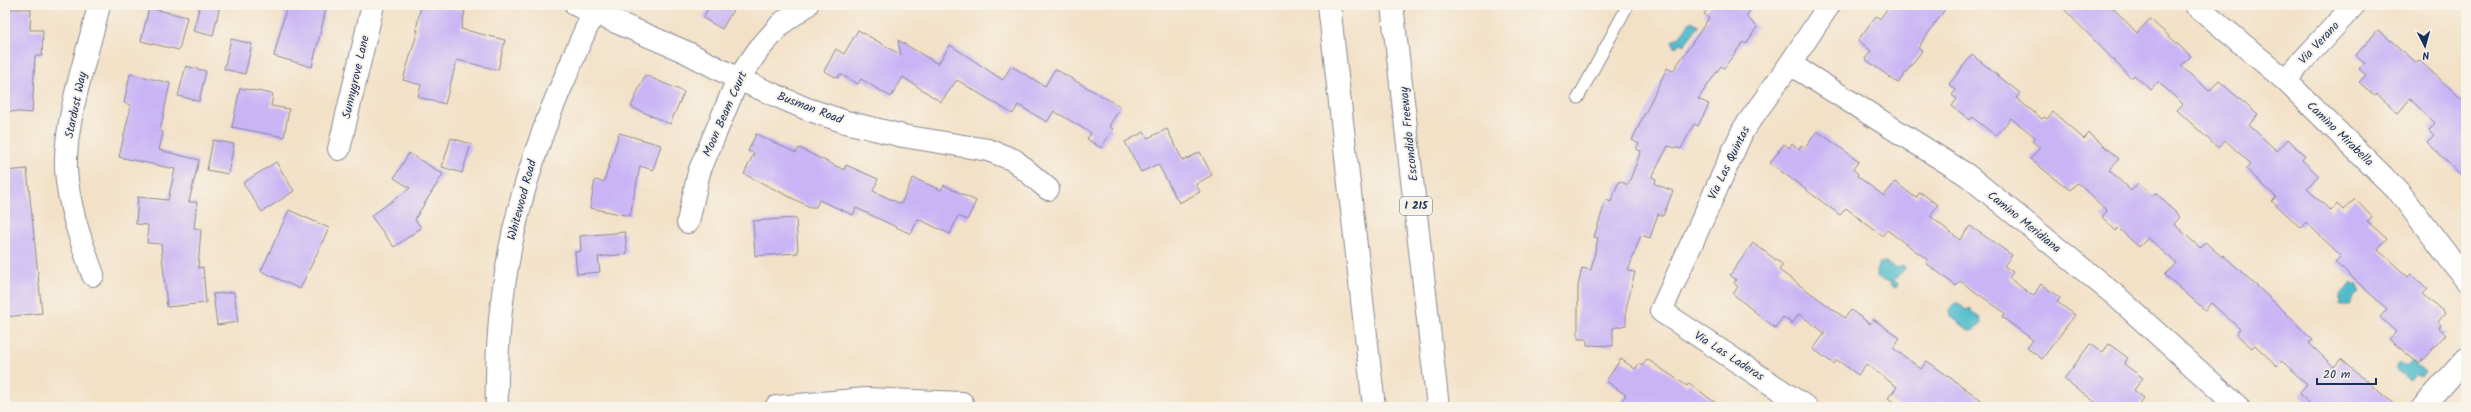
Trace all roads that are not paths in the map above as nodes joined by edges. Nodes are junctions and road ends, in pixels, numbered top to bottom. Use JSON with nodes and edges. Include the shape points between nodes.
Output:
{"nodes":[{"id":1,"x":99,"y":5,"type":"edge"},
{"id":2,"x":373,"y":5,"type":"edge"},
{"id":3,"x":807,"y":5,"type":"edge"},
{"id":4,"x":1329,"y":5,"type":"edge"},
{"id":5,"x":1392,"y":5,"type":"edge"},
{"id":6,"x":1628,"y":5,"type":"edge"},
{"id":7,"x":1829,"y":5,"type":"edge"},
{"id":8,"x":2196,"y":5,"type":"edge"},
{"id":9,"x":2354,"y":5,"type":"edge"},
{"id":10,"x":590,"y":7,"type":"edge"},
{"id":11,"x":1790,"y":64,"type":"junction"},
{"id":12,"x":738,"y":79,"type":"junction"},
{"id":13,"x":2284,"y":80,"type":"junction"},
{"id":14,"x":1578,"y":98,"type":"dead end"},
{"id":15,"x":339,"y":149,"type":"dead end"},
{"id":16,"x":1048,"y":189,"type":"dead end"},
{"id":17,"x":688,"y":222,"type":"dead end"},
{"id":18,"x":92,"y":275,"type":"dead end"},
{"id":19,"x":2466,"y":280,"type":"edge"},
{"id":20,"x":1661,"y":311,"type":"joint"},
{"id":21,"x":2466,"y":359,"type":"edge"},
{"id":22,"x":962,"y":403,"type":"dead end"},
{"id":23,"x":1801,"y":403,"type":"edge"},
{"id":24,"x":497,"y":407,"type":"edge"},
{"id":25,"x":776,"y":407,"type":"edge"},
{"id":26,"x":1374,"y":407,"type":"edge"},
{"id":27,"x":1438,"y":407,"type":"edge"},
{"id":28,"x":2238,"y":407,"type":"edge"},
{"id":29,"x":2423,"y":407,"type":"edge"}],
"edges":[{"from":1,"to":18,"type":"main road","name":"Stardust Way","via":[[68,135],[66,169],[73,217]]},
{"from":2,"to":15,"type":"main road","name":"Sunnygrove Lane"},
{"from":3,"to":12,"type":"main road","name":"Moon Beam Court","via":[[782,23],[759,49]]},
{"from":4,"to":26,"type":"main road"},
{"from":5,"to":27,"type":"main road","name":"Escondido Freeway","number":"I 215"},
{"from":6,"to":14,"type":"lane"},
{"from":7,"to":11,"type":"main road","name":"Via Las Quintas"},
{"from":8,"to":13,"type":"main road","name":"Camino Mirabella"},
{"from":9,"to":13,"type":"main road","name":"Via Verano"},
{"from":10,"to":12,"type":"main road","name":"Busman Road"},
{"from":10,"to":24,"type":"main road","name":"Whitewood Road","via":[[525,180],[513,230],[497,330]]},
{"from":11,"to":20,"type":"main road","name":"Via Las Quintas","via":[[1743,130]]},
{"from":11,"to":28,"type":"main road","name":"Camino Meridiana","via":[[1966,176],[2116,296]]},
{"from":12,"to":16,"type":"main road","name":"Busman Road","via":[[807,109],[846,122],[903,136],[988,150],[1014,160]]},
{"from":12,"to":17,"type":"main road","name":"Moon Beam Court","via":[[699,172]]},
{"from":13,"to":19,"type":"main road","name":"Camino Mirabella","via":[[2400,193]]},
{"from":20,"to":23,"type":"main road","name":"Via Las Laderas"},
{"from":21,"to":29,"type":"main road"},
{"from":22,"to":25,"type":"main road","via":[[866,399]]}]}
